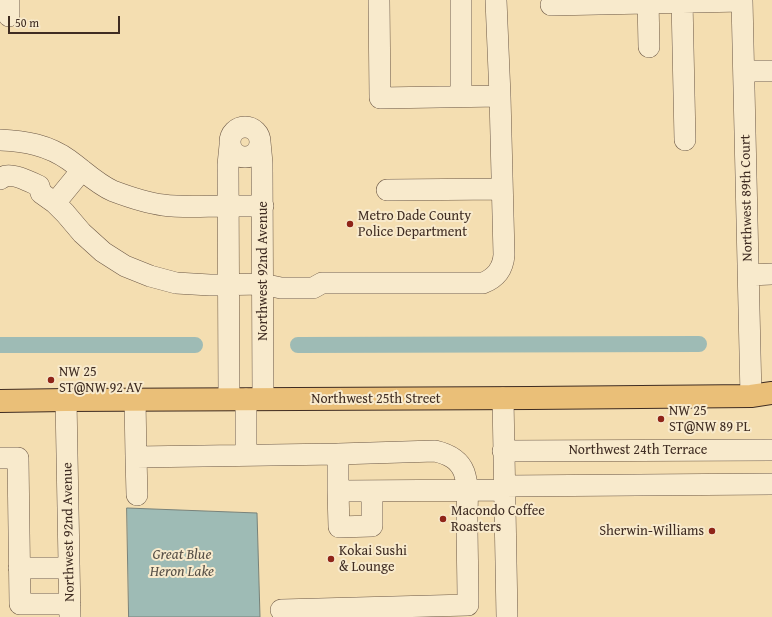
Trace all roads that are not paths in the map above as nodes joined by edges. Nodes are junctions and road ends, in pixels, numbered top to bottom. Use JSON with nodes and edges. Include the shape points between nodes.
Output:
{"nodes":[{"id":1,"x":379,"y":0,"type":"edge"},
{"id":2,"x":461,"y":0,"type":"edge"},
{"id":3,"x":496,"y":0,"type":"edge"},
{"id":4,"x":648,"y":1,"type":"edge"},
{"id":5,"x":682,"y":1,"type":"edge"},
{"id":6,"x":742,"y":1,"type":"edge"},
{"id":7,"x":551,"y":4,"type":"dead end"},
{"id":8,"x":649,"y":47,"type":"dead end"},
{"id":9,"x":744,"y":71,"type":"junction"},
{"id":10,"x":772,"y":71,"type":"edge"},
{"id":11,"x":461,"y":96,"type":"junction"},
{"id":12,"x":500,"y":96,"type":"junction"},
{"id":13,"x":0,"y":140,"type":"edge"},
{"id":14,"x":684,"y":140,"type":"dead end"},
{"id":15,"x":82,"y":170,"type":"junction"},
{"id":16,"x":0,"y":179,"type":"edge"},
{"id":17,"x":0,"y":183,"type":"edge"},
{"id":18,"x":387,"y":190,"type":"dead end"},
{"id":19,"x":502,"y":190,"type":"junction"},
{"id":20,"x":48,"y":198,"type":"junction"},
{"id":21,"x":228,"y":206,"type":"junction"},
{"id":22,"x":263,"y":206,"type":"junction"},
{"id":23,"x":749,"y":274,"type":"junction"},
{"id":24,"x":772,"y":274,"type":"edge"},
{"id":25,"x":229,"y":284,"type":"junction"},
{"id":26,"x":262,"y":284,"type":"junction"},
{"id":27,"x":262,"y":316,"type":"junction"},
{"id":28,"x":228,"y":317,"type":"junction"},
{"id":29,"x":762,"y":395,"type":"edge"},
{"id":30,"x":503,"y":398,"type":"junction"},
{"id":31,"x":135,"y":399,"type":"junction"},
{"id":32,"x":246,"y":399,"type":"junction"},
{"id":33,"x":66,"y":400,"type":"junction"},
{"id":34,"x":772,"y":400,"type":"edge"},
{"id":35,"x":0,"y":401,"type":"edge"},
{"id":36,"x":772,"y":450,"type":"edge"},
{"id":37,"x":503,"y":451,"type":"junction"},
{"id":38,"x":338,"y":454,"type":"junction"},
{"id":39,"x":246,"y":455,"type":"junction"},
{"id":40,"x":136,"y":456,"type":"junction"},
{"id":41,"x":0,"y":458,"type":"edge"},
{"id":42,"x":772,"y":484,"type":"edge"},
{"id":43,"x":504,"y":488,"type":"junction"},
{"id":44,"x":466,"y":490,"type":"junction"},
{"id":45,"x":338,"y":491,"type":"junction"},
{"id":46,"x":372,"y":491,"type":"junction"},
{"id":47,"x":137,"y":495,"type":"dead end"},
{"id":48,"x":19,"y":568,"type":"junction"},
{"id":49,"x":69,"y":568,"type":"junction"},
{"id":50,"x":281,"y":610,"type":"dead end"},
{"id":51,"x":70,"y":611,"type":"edge"},
{"id":52,"x":507,"y":617,"type":"edge"}],
"edges":[{"from":1,"to":11,"type":"street","via":[[380,98]]},
{"from":2,"to":11,"type":"street"},
{"from":3,"to":12,"type":"street"},
{"from":4,"to":5,"type":"street"},
{"from":4,"to":7,"type":"street"},
{"from":4,"to":8,"type":"street"},
{"from":5,"to":6,"type":"street"},
{"from":5,"to":14,"type":"street"},
{"from":6,"to":9,"type":"street","name":"Northwest 89th Court"},
{"from":9,"to":10,"type":"street"},
{"from":9,"to":23,"type":"street","name":"Northwest 89th Court"},
{"from":11,"to":12,"type":"street"},
{"from":12,"to":19,"type":"street"},
{"from":13,"to":15,"type":"street","via":[[28,143],[52,150]]},
{"from":15,"to":20,"type":"street"},
{"from":15,"to":21,"type":"street","via":[[112,190],[143,201],[180,207]]},
{"from":16,"to":20,"type":"street","via":[[6,176],[24,180],[38,186]]},
{"from":17,"to":20,"type":"street"},
{"from":18,"to":19,"type":"street"},
{"from":19,"to":26,"type":"street","via":[[504,259],[498,273],[488,281],[322,283],[315,278],[283,278]]},
{"from":20,"to":25,"type":"street","via":[[92,243],[125,266],[176,283]]},
{"from":21,"to":22,"type":"street"},
{"from":21,"to":22,"type":"street","name":"Northwest 92nd Avenue","via":[[230,146],[235,154],[249,157],[257,151],[260,142]]},
{"from":21,"to":25,"type":"street"},
{"from":22,"to":26,"type":"street","name":"Northwest 92nd Avenue"},
{"from":23,"to":24,"type":"street"},
{"from":23,"to":29,"type":"street","name":"Northwest 89th Court"},
{"from":25,"to":26,"type":"street"},
{"from":25,"to":28,"type":"street"},
{"from":26,"to":27,"type":"street","name":"Northwest 92nd Avenue"},
{"from":27,"to":28,"type":"street"},
{"from":27,"to":32,"type":"street","name":"Northwest 92nd Avenue"},
{"from":28,"to":32,"type":"street"},
{"from":29,"to":30,"type":"main road","name":"Northwest 25th Street"},
{"from":29,"to":34,"type":"main road","name":"Northwest 25th Street"},
{"from":30,"to":32,"type":"main road","name":"Northwest 25th Street"},
{"from":30,"to":37,"type":"street"},
{"from":31,"to":32,"type":"main road","name":"Northwest 25th Street"},
{"from":31,"to":33,"type":"main road","name":"Northwest 25th Street"},
{"from":31,"to":40,"type":"street"},
{"from":32,"to":39,"type":"street"},
{"from":33,"to":35,"type":"main road","name":"Northwest 25th Street"},
{"from":33,"to":49,"type":"street","name":"Northwest 92nd Avenue"},
{"from":36,"to":37,"type":"street","name":"Northwest 24th Terrace"},
{"from":37,"to":43,"type":"street"},
{"from":38,"to":39,"type":"street"},
{"from":38,"to":44,"type":"street","via":[[435,451],[444,453],[459,464]]},
{"from":38,"to":45,"type":"street"},
{"from":39,"to":40,"type":"street"},
{"from":40,"to":47,"type":"street"},
{"from":41,"to":48,"type":"street","via":[[18,458]]},
{"from":42,"to":43,"type":"street"},
{"from":43,"to":44,"type":"street"},
{"from":43,"to":52,"type":"street"},
{"from":44,"to":46,"type":"street"},
{"from":44,"to":50,"type":"street","via":[[468,605]]},
{"from":45,"to":46,"type":"street"},
{"from":45,"to":46,"type":"street","via":[[339,527],[372,526]]},
{"from":48,"to":49,"type":"street"},
{"from":48,"to":51,"type":"street","via":[[20,604]]},
{"from":49,"to":51,"type":"street","name":"Northwest 92nd Avenue"}]}
